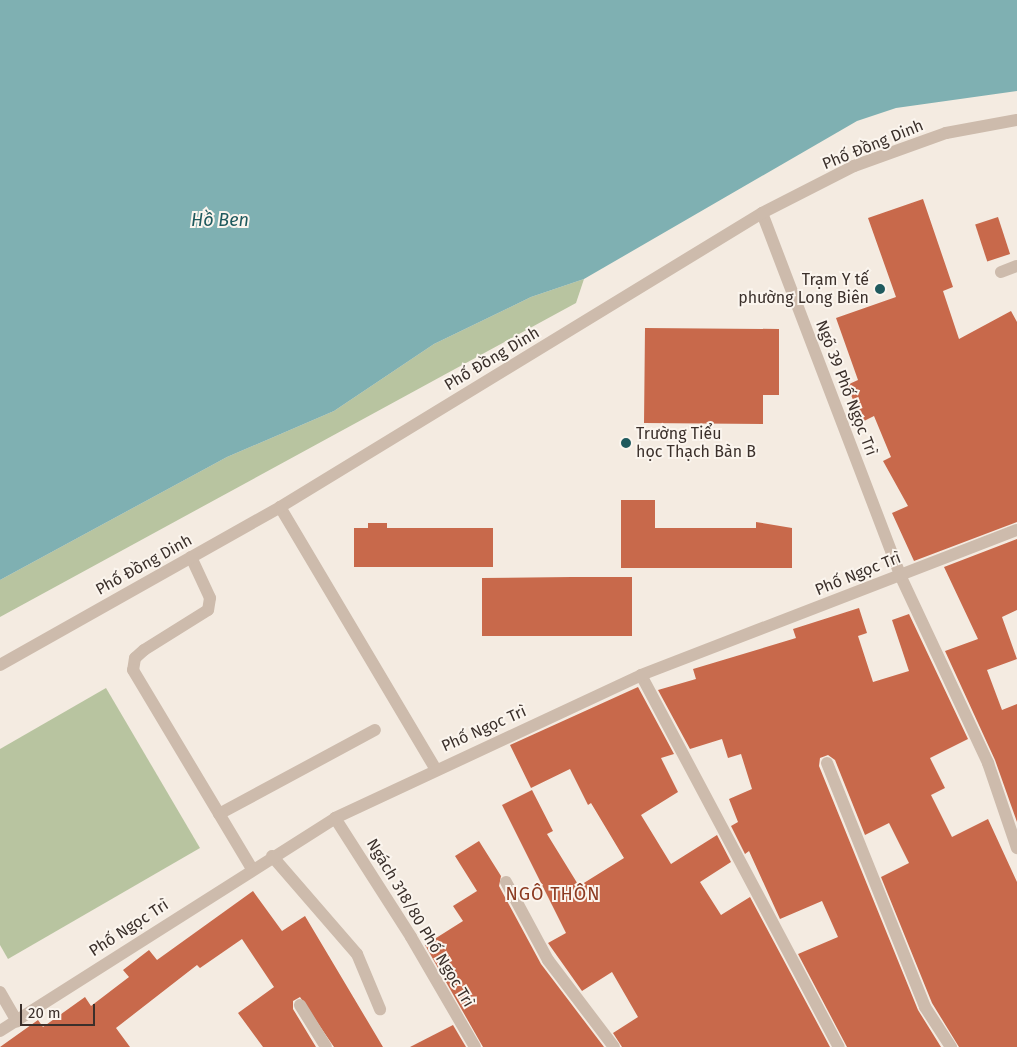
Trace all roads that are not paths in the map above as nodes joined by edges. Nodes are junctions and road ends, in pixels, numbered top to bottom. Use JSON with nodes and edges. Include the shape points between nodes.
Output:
{"nodes":[{"id":1,"x":1017,"y":120,"type":"edge"},
{"id":2,"x":762,"y":213,"type":"junction"},
{"id":3,"x":1017,"y":266,"type":"edge"},
{"id":4,"x":1001,"y":272,"type":"dead end"},
{"id":5,"x":280,"y":507,"type":"junction"},
{"id":6,"x":1017,"y":530,"type":"edge"},
{"id":7,"x":191,"y":557,"type":"junction"},
{"id":8,"x":900,"y":575,"type":"junction"},
{"id":9,"x":0,"y":665,"type":"edge"},
{"id":10,"x":641,"y":675,"type":"junction"},
{"id":11,"x":375,"y":730,"type":"dead end"},
{"id":12,"x":827,"y":763,"type":"dead end"},
{"id":13,"x":435,"y":768,"type":"junction"},
{"id":14,"x":219,"y":814,"type":"junction"},
{"id":15,"x":334,"y":818,"type":"junction"},
{"id":16,"x":1017,"y":848,"type":"edge"},
{"id":17,"x":272,"y":856,"type":"junction"},
{"id":18,"x":251,"y":867,"type":"junction"},
{"id":19,"x":506,"y":882,"type":"dead end"},
{"id":20,"x":0,"y":992,"type":"edge"},
{"id":21,"x":300,"y":1004,"type":"dead end"},
{"id":22,"x":380,"y":1009,"type":"dead end"},
{"id":23,"x":17,"y":1021,"type":"junction"},
{"id":24,"x":0,"y":1031,"type":"edge"},
{"id":25,"x":326,"y":1047,"type":"edge"},
{"id":26,"x":475,"y":1047,"type":"edge"},
{"id":27,"x":614,"y":1047,"type":"edge"},
{"id":28,"x":839,"y":1047,"type":"edge"},
{"id":29,"x":951,"y":1047,"type":"edge"}],
"edges":[{"from":1,"to":2,"type":"street","name":"Phố Đồng Dinh","via":[[946,133],[854,166]]},
{"from":2,"to":5,"type":"street","name":"Phố Đồng Dinh"},
{"from":2,"to":8,"type":"street","name":"Ngõ 39 Phố Ngọc Trì"},
{"from":3,"to":4,"type":"street"},
{"from":5,"to":7,"type":"street","name":"Phố Đồng Dinh"},
{"from":5,"to":13,"type":"street"},
{"from":6,"to":8,"type":"street","name":"Phố Ngọc Trì"},
{"from":7,"to":9,"type":"street","name":"Phố Đồng Dinh"},
{"from":7,"to":14,"type":"street","via":[[210,598],[208,610],[144,650],[132,664]]},
{"from":8,"to":10,"type":"street","name":"Phố Ngọc Trì"},
{"from":8,"to":16,"type":"street","name":"Ngõ 39 Phố Ngọc Trì","via":[[988,763]]},
{"from":10,"to":13,"type":"street","name":"Phố Ngọc Trì"},
{"from":10,"to":28,"type":"street"},
{"from":11,"to":14,"type":"street"},
{"from":12,"to":29,"type":"street","via":[[925,1007]]},
{"from":13,"to":15,"type":"street","name":"Phố Ngọc Trì"},
{"from":14,"to":18,"type":"street"},
{"from":15,"to":17,"type":"street","name":"Phố Ngọc Trì"},
{"from":15,"to":26,"type":"street","name":"Ngách 318/80 Phố Ngọc Trì","via":[[412,937]]},
{"from":17,"to":18,"type":"street","name":"Phố Ngọc Trì"},
{"from":17,"to":22,"type":"street","via":[[357,954]]},
{"from":18,"to":23,"type":"street","name":"Phố Ngọc Trì"},
{"from":19,"to":27,"type":"street","via":[[548,960]]},
{"from":20,"to":23,"type":"street"},
{"from":21,"to":25,"type":"street"},
{"from":23,"to":24,"type":"street","name":"Phố Ngọc Trì"}]}
